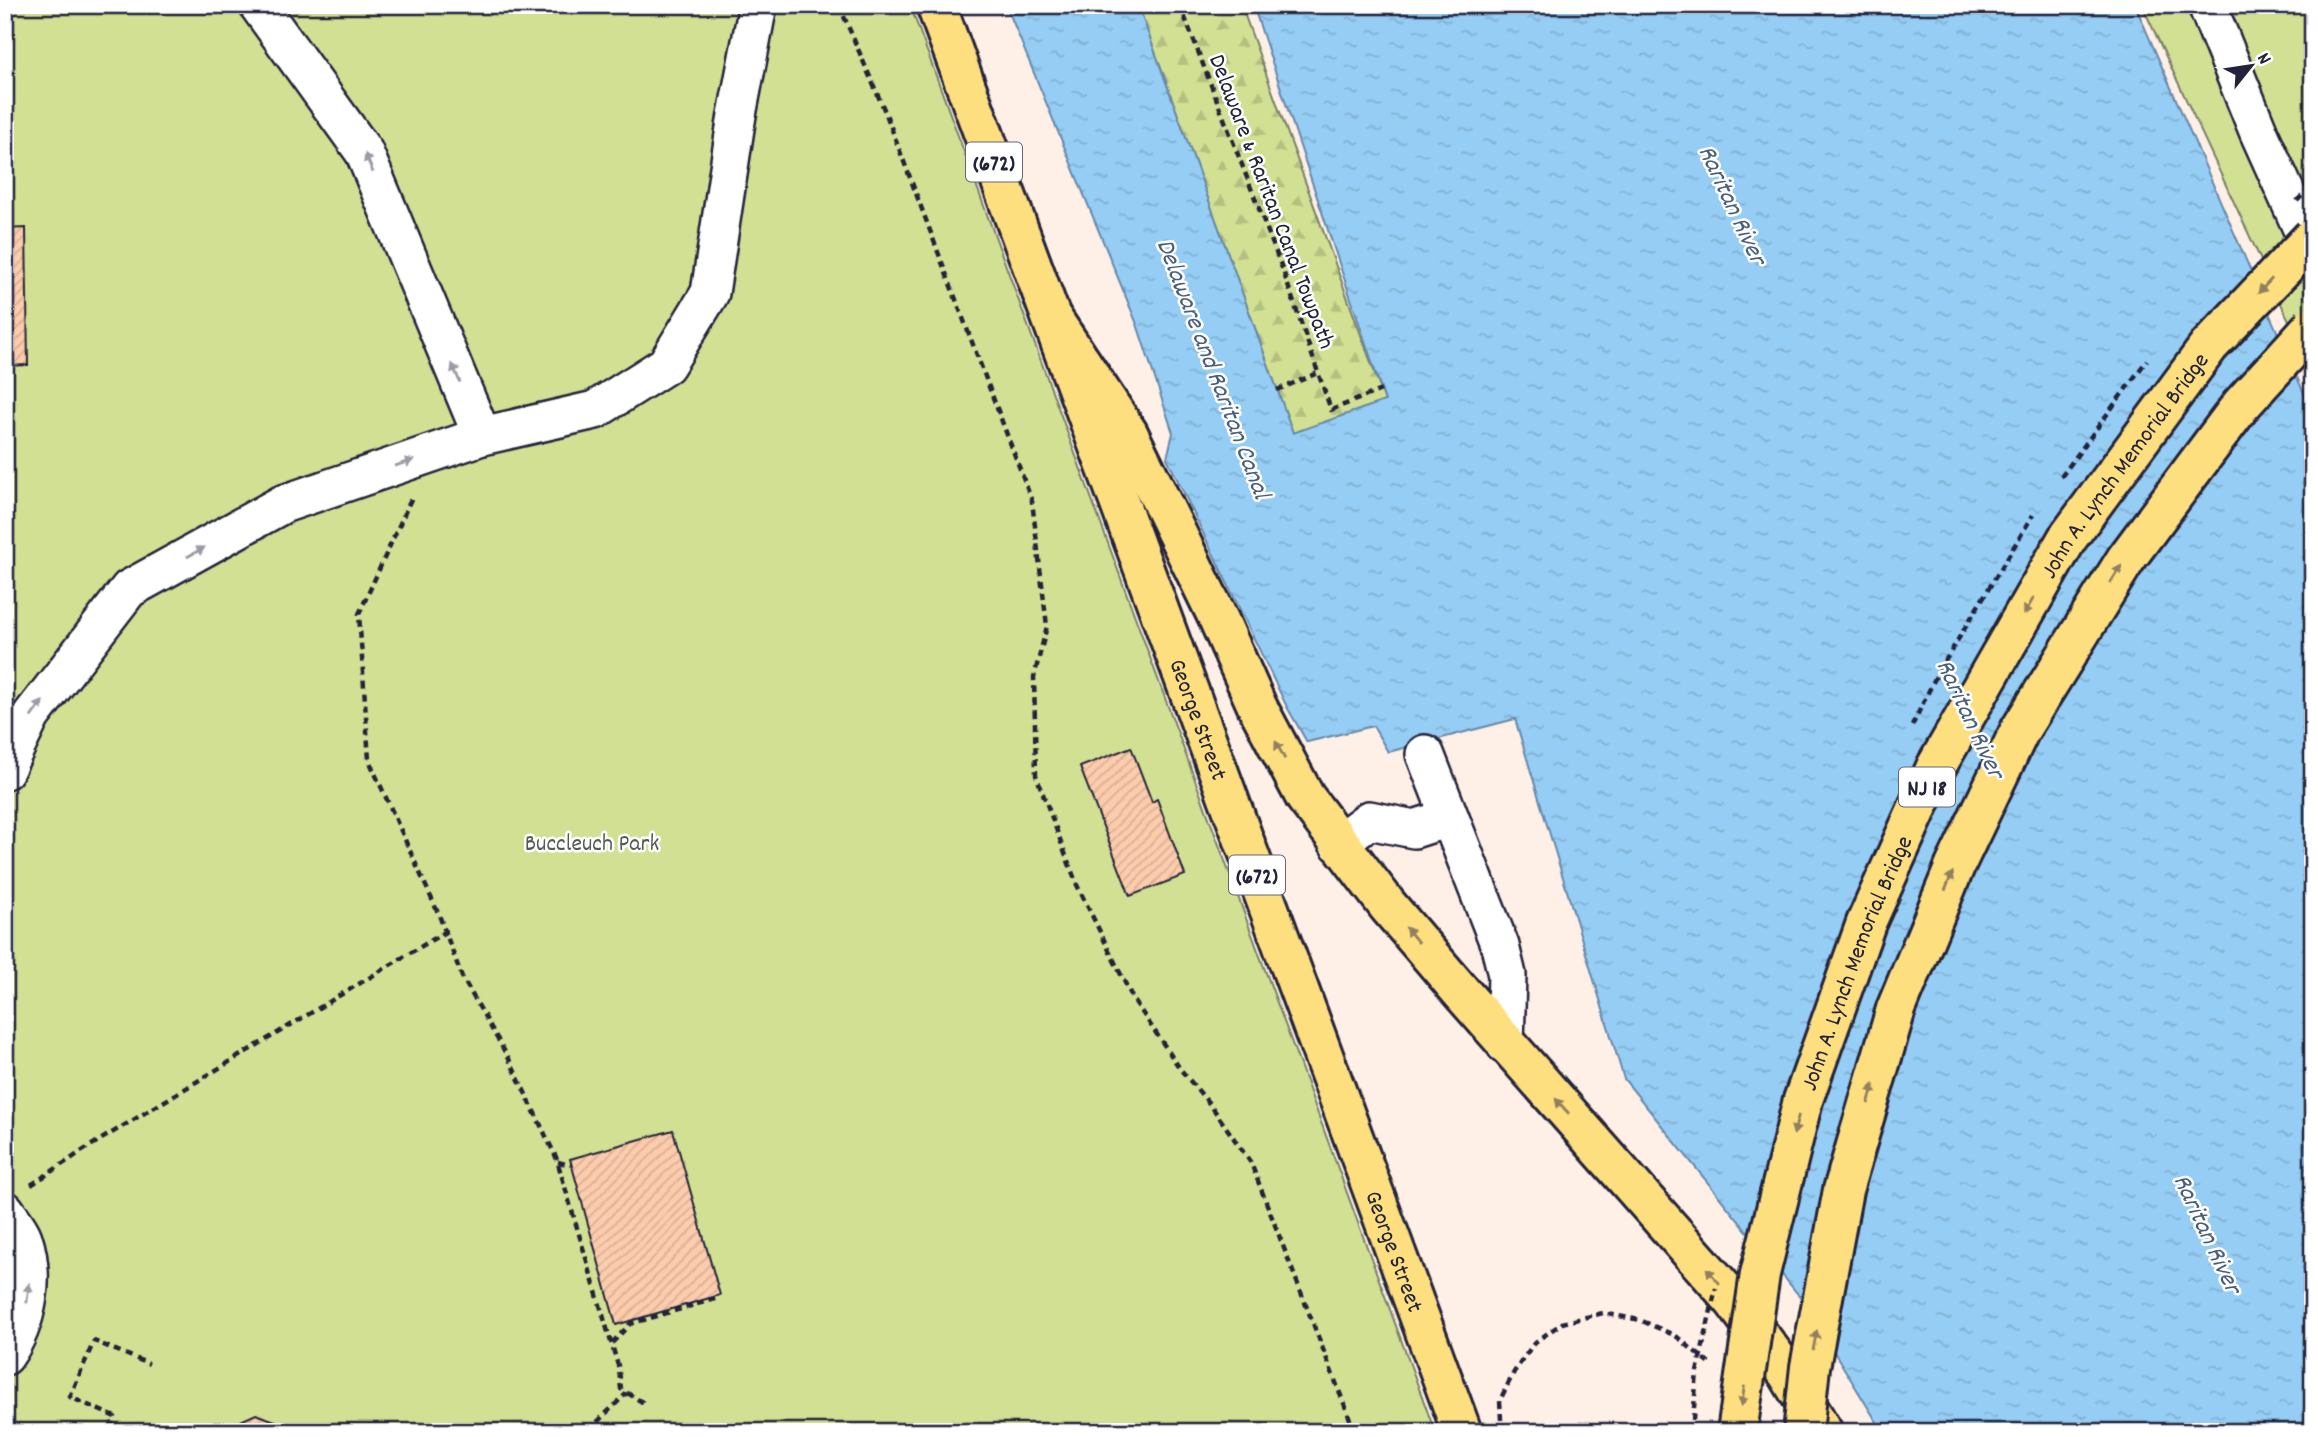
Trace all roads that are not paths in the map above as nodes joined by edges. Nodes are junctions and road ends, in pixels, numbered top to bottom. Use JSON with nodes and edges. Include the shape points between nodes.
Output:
{"nodes":[{"id":1,"x":258,"y":5,"type":"edge"},
{"id":2,"x":758,"y":5,"type":"edge"},
{"id":3,"x":936,"y":5,"type":"edge"},
{"id":4,"x":2207,"y":5,"type":"edge"},
{"id":5,"x":2313,"y":237,"type":"edge"},
{"id":6,"x":2313,"y":253,"type":"edge"},
{"id":7,"x":1052,"y":318,"type":"junction"},
{"id":8,"x":2313,"y":326,"type":"edge"},
{"id":9,"x":482,"y":436,"type":"junction"},
{"id":10,"x":1424,"y":754,"type":"dead end"},
{"id":11,"x":5,"y":769,"type":"edge"},
{"id":12,"x":1448,"y":818,"type":"junction"},
{"id":13,"x":1338,"y":843,"type":"junction"},
{"id":14,"x":1505,"y":1044,"type":"junction"},
{"id":15,"x":16,"y":1199,"type":"edge"},
{"id":16,"x":5,"y":1356,"type":"edge"},
{"id":17,"x":1462,"y":1432,"type":"edge"},
{"id":18,"x":1737,"y":1432,"type":"edge"},
{"id":19,"x":1803,"y":1432,"type":"edge"},
{"id":20,"x":1823,"y":1432,"type":"edge"}],
"edges":[{"from":9,"to":1,"type":"lane","one_way":true,"via":[[364,152]]},
{"from":2,"to":9,"type":"lane","via":[[710,293],[666,365],[595,410]]},
{"from":3,"to":7,"type":"main road","name":"George Street","number":"(672)"},
{"from":4,"to":6,"type":"lane"},
{"from":5,"to":18,"type":"main road","name":"John A. Lynch Memorial Bridge","number":"NJ 18","one_way":true,"bridge":true,"via":[[2209,346],[2067,539],[1936,767],[1866,923],[1802,1100],[1760,1274]]},
{"from":13,"to":7,"type":"main road","one_way":true,"via":[[1305,797],[1257,706],[1128,433]]},
{"from":7,"to":17,"type":"main road","name":"George Street","number":"(672)"},
{"from":19,"to":8,"type":"main road","number":"NJ 18","one_way":true,"bridge":true,"via":[[1810,1367],[1843,1190],[1896,1009],[1955,866],[2020,730],[2126,559],[2241,405]]},
{"from":11,"to":9,"type":"lane","one_way":true,"via":[[31,716],[130,589],[283,504]]},
{"from":10,"to":12,"type":"lane"},
{"from":12,"to":13,"type":"lane","via":[[1414,830],[1369,820]]},
{"from":12,"to":14,"type":"lane","via":[[1500,946],[1507,975]]},
{"from":14,"to":13,"type":"main road","one_way":true},
{"from":20,"to":14,"type":"main road","one_way":true,"via":[[1788,1374],[1734,1301]]},
{"from":16,"to":15,"type":"lane","one_way":true,"via":[[26,1312],[30,1282]]}]}
